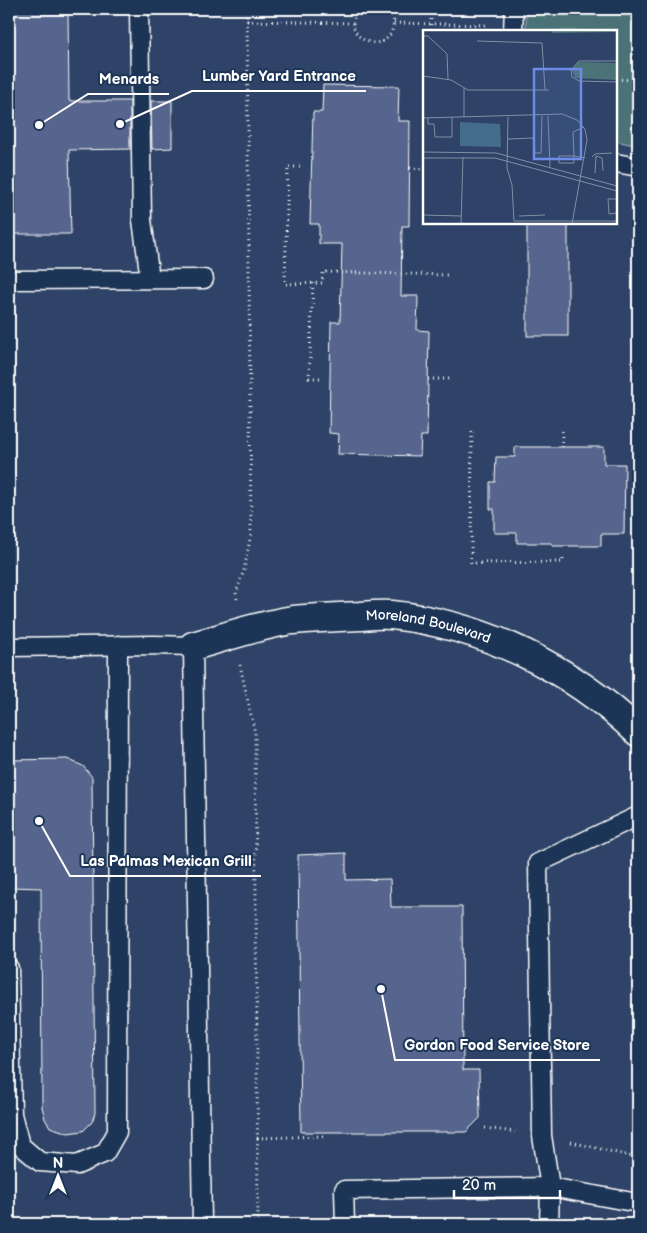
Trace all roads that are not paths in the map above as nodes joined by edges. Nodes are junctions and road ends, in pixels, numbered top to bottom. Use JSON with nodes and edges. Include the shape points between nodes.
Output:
{"nodes":[{"id":1,"x":139,"y":9,"type":"edge"},
{"id":2,"x":617,"y":162,"type":"edge"},
{"id":3,"x":638,"y":167,"type":"edge"},
{"id":4,"x":150,"y":279,"type":"junction"},
{"id":5,"x":204,"y":279,"type":"dead end"},
{"id":6,"x":9,"y":280,"type":"edge"},
{"id":7,"x":118,"y":645,"type":"junction"},
{"id":8,"x":193,"y":646,"type":"junction"},
{"id":9,"x":9,"y":647,"type":"edge"},
{"id":10,"x":638,"y":732,"type":"edge"},
{"id":11,"x":638,"y":816,"type":"edge"},
{"id":12,"x":9,"y":968,"type":"edge"},
{"id":13,"x":550,"y":1187,"type":"junction"},
{"id":14,"x":638,"y":1202,"type":"edge"},
{"id":15,"x":202,"y":1224,"type":"edge"},
{"id":16,"x":345,"y":1224,"type":"edge"},
{"id":17,"x":548,"y":1224,"type":"edge"}],
"edges":[{"from":1,"to":4,"type":"lane","via":[[142,220]]},
{"from":2,"to":3,"type":"lane"},
{"from":4,"to":5,"type":"lane"},
{"from":4,"to":6,"type":"lane"},
{"from":7,"to":8,"type":"lane"},
{"from":7,"to":9,"type":"lane"},
{"from":7,"to":12,"type":"lane","via":[[117,1132],[105,1153],[77,1165],[40,1162],[20,1145],[12,1114]]},
{"from":8,"to":10,"type":"street","name":"Moreland Boulevard","via":[[292,620],[390,615],[446,624],[489,637],[538,661],[591,692]]},
{"from":8,"to":15,"type":"lane"},
{"from":11,"to":13,"type":"lane","via":[[538,863],[542,1136]]},
{"from":13,"to":14,"type":"lane"},
{"from":13,"to":16,"type":"lane","via":[[344,1190]]},
{"from":13,"to":17,"type":"lane"}]}
